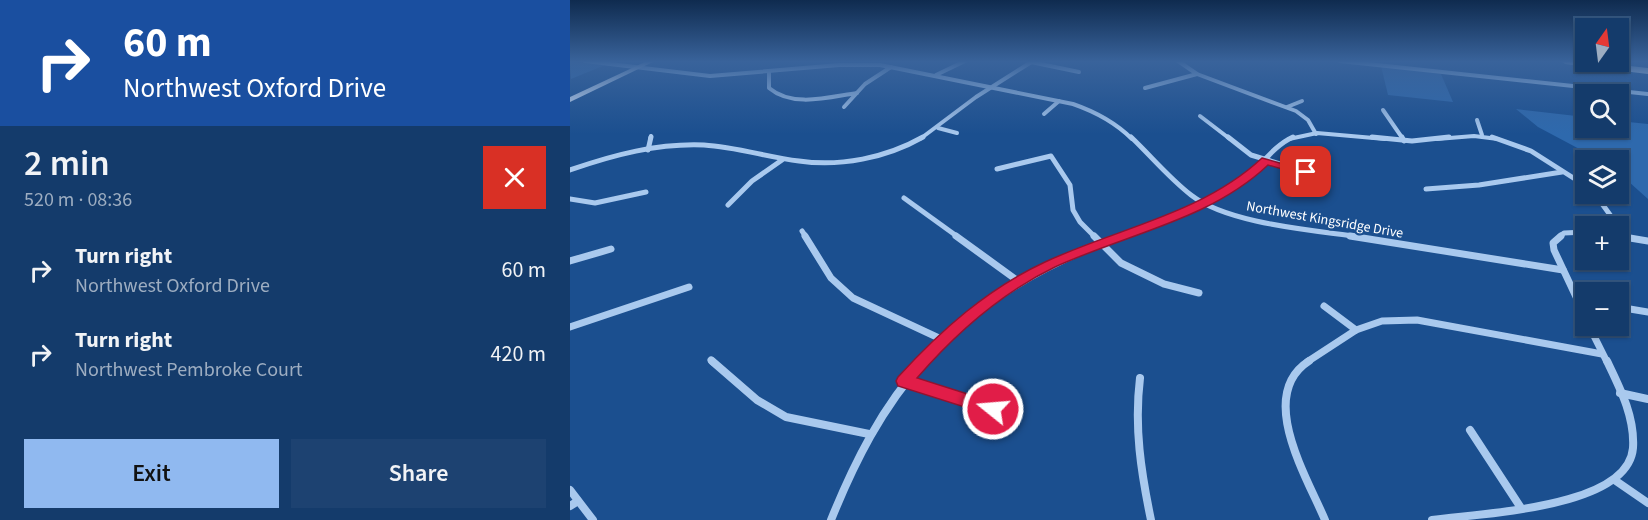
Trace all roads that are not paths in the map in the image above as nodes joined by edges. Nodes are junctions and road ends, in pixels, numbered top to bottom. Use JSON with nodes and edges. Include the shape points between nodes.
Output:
{"nodes":[{"id":1,"x":599,"y":85,"type":"edge"},
{"id":2,"x":769,"y":85,"type":"edge"},
{"id":3,"x":864,"y":85,"type":"edge"},
{"id":4,"x":984,"y":85,"type":"edge"},
{"id":5,"x":996,"y":85,"type":"edge"},
{"id":6,"x":1155,"y":85,"type":"edge"},
{"id":7,"x":1228,"y":85,"type":"edge"},
{"id":8,"x":1566,"y":85,"type":"edge"},
{"id":9,"x":993,"y":87,"type":"junction"},
{"id":10,"x":1145,"y":88,"type":"dead end"},
{"id":11,"x":857,"y":93,"type":"junction"},
{"id":12,"x":1648,"y":94,"type":"edge"},
{"id":13,"x":570,"y":100,"type":"edge"},
{"id":14,"x":1059,"y":101,"type":"junction"},
{"id":15,"x":1302,"y":101,"type":"dead end"},
{"id":16,"x":844,"y":107,"type":"dead end"},
{"id":17,"x":1287,"y":107,"type":"junction"},
{"id":18,"x":1383,"y":110,"type":"dead end"},
{"id":19,"x":1044,"y":114,"type":"dead end"},
{"id":20,"x":1200,"y":116,"type":"dead end"},
{"id":21,"x":1477,"y":120,"type":"dead end"},
{"id":22,"x":938,"y":128,"type":"junction"},
{"id":23,"x":957,"y":133,"type":"dead end"},
{"id":24,"x":1316,"y":134,"type":"junction"},
{"id":25,"x":1482,"y":135,"type":"junction"},
{"id":26,"x":651,"y":136,"type":"dead end"},
{"id":27,"x":1404,"y":141,"type":"junction"},
{"id":28,"x":648,"y":150,"type":"junction"},
{"id":29,"x":782,"y":160,"type":"junction"},
{"id":30,"x":1266,"y":160,"type":"junction"},
{"id":31,"x":997,"y":169,"type":"dead end"},
{"id":32,"x":570,"y":170,"type":"edge"},
{"id":33,"x":1562,"y":171,"type":"junction"},
{"id":34,"x":1326,"y":178,"type":"dead end"},
{"id":35,"x":1575,"y":179,"type":"edge"},
{"id":36,"x":1426,"y":189,"type":"dead end"},
{"id":37,"x":646,"y":192,"type":"dead end"},
{"id":38,"x":904,"y":198,"type":"dead end"},
{"id":39,"x":570,"y":199,"type":"edge"},
{"id":40,"x":1205,"y":204,"type":"junction"},
{"id":41,"x":728,"y":205,"type":"dead end"},
{"id":42,"x":802,"y":231,"type":"dead end"},
{"id":43,"x":1575,"y":232,"type":"edge"},
{"id":44,"x":1629,"y":238,"type":"edge"},
{"id":45,"x":1648,"y":240,"type":"edge"},
{"id":46,"x":1102,"y":244,"type":"junction"},
{"id":47,"x":611,"y":249,"type":"dead end"},
{"id":48,"x":570,"y":261,"type":"edge"},
{"id":49,"x":1563,"y":270,"type":"junction"},
{"id":50,"x":1018,"y":282,"type":"junction"},
{"id":51,"x":688,"y":287,"type":"dead end"},
{"id":52,"x":1199,"y":293,"type":"dead end"},
{"id":53,"x":1575,"y":296,"type":"edge"},
{"id":54,"x":1324,"y":306,"type":"dead end"},
{"id":55,"x":1629,"y":309,"type":"edge"},
{"id":56,"x":1648,"y":312,"type":"edge"},
{"id":57,"x":570,"y":327,"type":"edge"},
{"id":58,"x":1356,"y":330,"type":"junction"},
{"id":59,"x":1594,"y":336,"type":"edge"},
{"id":60,"x":941,"y":339,"type":"junction"},
{"id":61,"x":1602,"y":354,"type":"junction"},
{"id":62,"x":711,"y":360,"type":"dead end"},
{"id":63,"x":1140,"y":378,"type":"dead end"},
{"id":64,"x":904,"y":381,"type":"junction"},
{"id":65,"x":1620,"y":393,"type":"junction"},
{"id":66,"x":1648,"y":399,"type":"edge"},
{"id":67,"x":993,"y":409,"type":"dead end"},
{"id":68,"x":1470,"y":430,"type":"dead end"},
{"id":69,"x":869,"y":434,"type":"junction"},
{"id":70,"x":1616,"y":481,"type":"junction"},
{"id":71,"x":570,"y":490,"type":"edge"},
{"id":72,"x":1648,"y":503,"type":"edge"},
{"id":73,"x":574,"y":504,"type":"edge"},
{"id":74,"x":1521,"y":508,"type":"junction"},
{"id":75,"x":593,"y":520,"type":"edge"},
{"id":76,"x":831,"y":520,"type":"edge"},
{"id":77,"x":1151,"y":520,"type":"edge"},
{"id":78,"x":1325,"y":520,"type":"edge"},
{"id":79,"x":1432,"y":520,"type":"edge"}],
"edges":[{"from":1,"to":13,"type":"main road"},
{"from":2,"to":11,"type":"street","via":[[780,96],[810,99]]},
{"from":3,"to":11,"type":"street"},
{"from":4,"to":9,"type":"street","name":"Northwest Kingsridge Drive"},
{"from":5,"to":9,"type":"street"},
{"from":6,"to":10,"type":"street"},
{"from":7,"to":17,"type":"street"},
{"from":8,"to":12,"type":"street"},
{"from":9,"to":14,"type":"street","name":"Northwest Kingsridge Drive"},
{"from":9,"to":22,"type":"street"},
{"from":11,"to":16,"type":"street"},
{"from":14,"to":19,"type":"street"},
{"from":14,"to":40,"type":"street","name":"Northwest Kingsridge Drive","via":[[1113,122],[1180,188]]},
{"from":15,"to":17,"type":"street"},
{"from":17,"to":24,"type":"street","via":[[1308,120]]},
{"from":18,"to":27,"type":"street"},
{"from":20,"to":30,"type":"street","via":[[1244,151]]},
{"from":21,"to":25,"type":"street"},
{"from":22,"to":23,"type":"street"},
{"from":22,"to":29,"type":"street","via":[[894,150],[859,160],[823,164]]},
{"from":24,"to":27,"type":"street"},
{"from":24,"to":30,"type":"street","via":[[1290,138]]},
{"from":25,"to":27,"type":"street"},
{"from":25,"to":33,"type":"street","via":[[1522,148]]},
{"from":26,"to":28,"type":"street"},
{"from":28,"to":29,"type":"street","via":[[719,147]]},
{"from":28,"to":32,"type":"street"},
{"from":29,"to":41,"type":"street","via":[[752,181]]},
{"from":30,"to":34,"type":"street"},
{"from":30,"to":40,"type":"street","via":[[1250,176]]},
{"from":31,"to":46,"type":"street","via":[[1051,156],[1070,185],[1073,210]]},
{"from":33,"to":35,"type":"street"},
{"from":33,"to":36,"type":"street"},
{"from":37,"to":39,"type":"street","via":[[595,202]]},
{"from":38,"to":50,"type":"street"},
{"from":40,"to":46,"type":"street"},
{"from":40,"to":49,"type":"street","name":"Northwest Kingsridge Drive","via":[[1259,221]]},
{"from":42,"to":60,"type":"street","via":[[831,278],[853,298]]},
{"from":43,"to":49,"type":"street","via":[[1564,233],[1553,243]]},
{"from":44,"to":45,"type":"street"},
{"from":46,"to":50,"type":"street"},
{"from":46,"to":52,"type":"street","via":[[1133,270],[1164,284]]},
{"from":47,"to":48,"type":"street"},
{"from":49,"to":53,"type":"street"},
{"from":50,"to":60,"type":"street"},
{"from":51,"to":57,"type":"street"},
{"from":54,"to":58,"type":"street"},
{"from":55,"to":56,"type":"street"},
{"from":58,"to":61,"type":"street","via":[[1382,321],[1417,320]]},
{"from":58,"to":78,"type":"street","via":[[1301,366],[1287,388],[1285,400],[1289,437]]},
{"from":59,"to":61,"type":"street"},
{"from":60,"to":64,"type":"street"},
{"from":61,"to":65,"type":"street"},
{"from":62,"to":69,"type":"street","via":[[758,400],[786,417]]},
{"from":63,"to":77,"type":"street","via":[[1136,441]]},
{"from":64,"to":67,"type":"street"},
{"from":64,"to":69,"type":"street"},
{"from":65,"to":66,"type":"street"},
{"from":65,"to":70,"type":"street","via":[[1629,412],[1633,446],[1628,465]]},
{"from":68,"to":74,"type":"street"},
{"from":69,"to":76,"type":"street"},
{"from":70,"to":72,"type":"street"},
{"from":70,"to":74,"type":"street","via":[[1596,494]]},
{"from":71,"to":73,"type":"street"},
{"from":73,"to":75,"type":"street"},
{"from":74,"to":79,"type":"street"}]}
